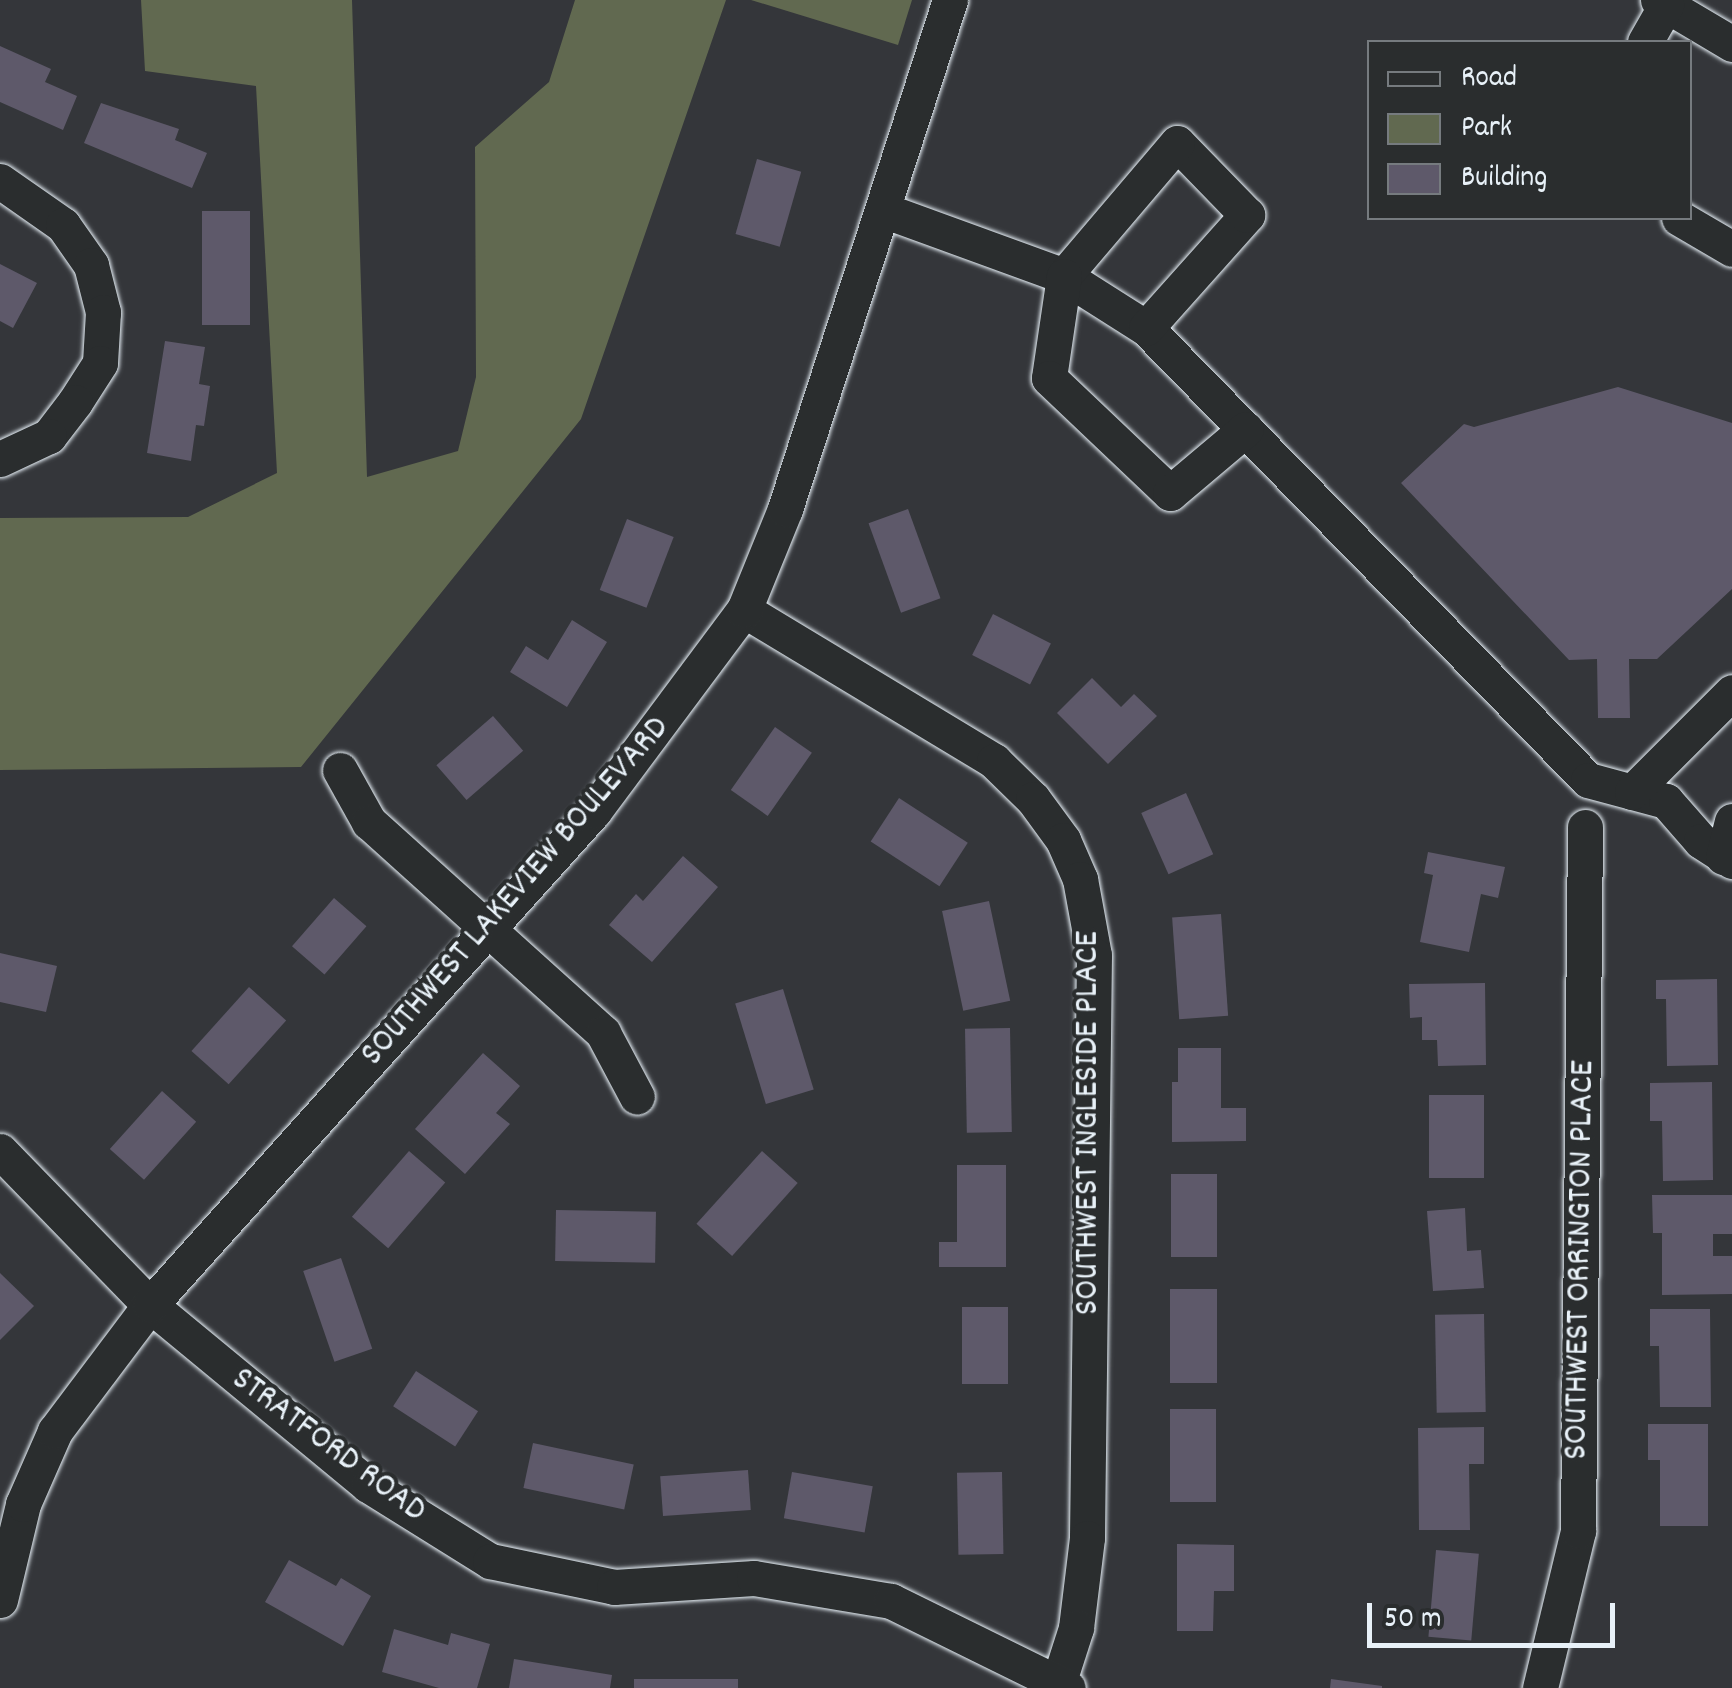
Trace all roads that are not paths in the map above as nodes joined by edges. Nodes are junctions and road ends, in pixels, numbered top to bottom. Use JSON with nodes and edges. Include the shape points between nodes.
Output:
{"nodes":[{"id":1,"x":950,"y":0,"type":"edge"},
{"id":2,"x":1662,"y":2,"type":"edge"},
{"id":3,"x":1646,"y":40,"type":"edge"},
{"id":4,"x":1732,"y":44,"type":"edge"},
{"id":5,"x":0,"y":181,"type":"edge"},
{"id":6,"x":884,"y":210,"type":"junction"},
{"id":7,"x":1682,"y":220,"type":"edge"},
{"id":8,"x":1732,"y":249,"type":"edge"},
{"id":9,"x":1064,"y":276,"type":"junction"},
{"id":10,"x":1146,"y":328,"type":"junction"},
{"id":11,"x":1246,"y":429,"type":"junction"},
{"id":12,"x":0,"y":458,"type":"edge"},
{"id":13,"x":744,"y":610,"type":"junction"},
{"id":14,"x":1732,"y":692,"type":"edge"},
{"id":15,"x":340,"y":770,"type":"dead end"},
{"id":16,"x":1632,"y":792,"type":"junction"},
{"id":17,"x":1732,"y":822,"type":"edge"},
{"id":18,"x":1585,"y":827,"type":"dead end"},
{"id":19,"x":1727,"y":859,"type":"edge"},
{"id":20,"x":488,"y":931,"type":"junction"},
{"id":21,"x":638,"y":1098,"type":"dead end"},
{"id":22,"x":0,"y":1152,"type":"edge"},
{"id":23,"x":150,"y":1306,"type":"junction"},
{"id":24,"x":0,"y":1600,"type":"edge"},
{"id":25,"x":1063,"y":1686,"type":"edge"},
{"id":26,"x":1540,"y":1688,"type":"edge"}],
"edges":[{"from":1,"to":6,"type":"street","name":"SOUTHWEST LAKEVIEW BOULEVARD"},
{"from":2,"to":3,"type":"street"},
{"from":2,"to":4,"type":"street"},
{"from":5,"to":12,"type":"street","via":[[63,224],[91,265],[103,312],[100,363],[76,402],[49,436]]},
{"from":6,"to":9,"type":"street"},
{"from":6,"to":13,"type":"street","name":"SOUTHWEST LAKEVIEW BOULEVARD","via":[[785,509]]},
{"from":7,"to":8,"type":"street"},
{"from":9,"to":10,"type":"street"},
{"from":9,"to":10,"type":"street","via":[[1176,143],[1246,215]]},
{"from":9,"to":11,"type":"street","via":[[1049,378],[1170,492]]},
{"from":10,"to":11,"type":"street"},
{"from":11,"to":16,"type":"street","via":[[1588,780]]},
{"from":13,"to":20,"type":"street","name":"SOUTHWEST LAKEVIEW BOULEVARD","via":[[606,797]]},
{"from":13,"to":25,"type":"street","name":"SOUTHWEST INGLESIDE PLACE","via":[[994,761],[1053,826],[1080,879],[1094,956],[1087,1538]]},
{"from":14,"to":16,"type":"street"},
{"from":15,"to":20,"type":"street","via":[[369,822]]},
{"from":16,"to":19,"type":"street","via":[[1666,801]]},
{"from":17,"to":19,"type":"street"},
{"from":18,"to":26,"type":"street","name":"SOUTHWEST ORRINGTON PLACE","via":[[1578,1531]]},
{"from":20,"to":21,"type":"street","via":[[603,1033]]},
{"from":20,"to":23,"type":"street","name":"SOUTHWEST LAKEVIEW BOULEVARD"},
{"from":22,"to":23,"type":"street","name":"STRATFORD ROAD"},
{"from":23,"to":24,"type":"street","name":"SOUTHWEST LAKEVIEW BOULEVARD","via":[[54,1431],[23,1504]]},
{"from":23,"to":25,"type":"street","name":"STRATFORD ROAD","via":[[368,1485],[490,1560],[614,1586],[754,1578],[891,1600]]}]}
